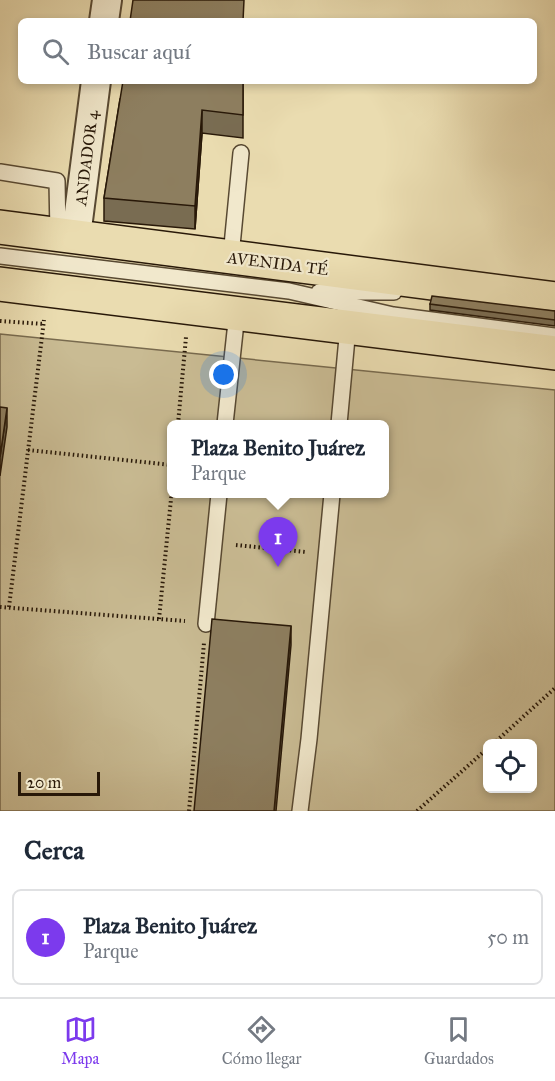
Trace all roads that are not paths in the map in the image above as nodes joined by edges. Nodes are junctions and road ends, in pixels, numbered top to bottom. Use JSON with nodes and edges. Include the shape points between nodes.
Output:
{"nodes":[{"id":1,"x":106,"y":0,"type":"edge"},
{"id":2,"x":104,"y":18,"type":"edge"},
{"id":3,"x":95,"y":84,"type":"edge"},
{"id":4,"x":241,"y":153,"type":"dead end"},
{"id":5,"x":0,"y":172,"type":"edge"},
{"id":6,"x":0,"y":227,"type":"edge"},
{"id":7,"x":67,"y":235,"type":"junction"},
{"id":8,"x":0,"y":256,"type":"edge"},
{"id":9,"x":231,"y":256,"type":"junction"},
{"id":10,"x":0,"y":284,"type":"edge"},
{"id":11,"x":289,"y":291,"type":"junction"},
{"id":12,"x":555,"y":299,"type":"edge"},
{"id":13,"x":237,"y":313,"type":"junction"},
{"id":14,"x":555,"y":313,"type":"edge"},
{"id":15,"x":348,"y":327,"type":"junction"},
{"id":16,"x":555,"y":336,"type":"edge"},
{"id":17,"x":555,"y":353,"type":"edge"},
{"id":18,"x":225,"y":420,"type":"edge"},
{"id":19,"x":339,"y":420,"type":"edge"},
{"id":20,"x":219,"y":498,"type":"edge"},
{"id":21,"x":332,"y":498,"type":"edge"},
{"id":22,"x":206,"y":624,"type":"road end"},
{"id":23,"x":300,"y":811,"type":"edge"}],
"edges":[{"from":1,"to":2,"type":"street"},
{"from":3,"to":7,"type":"street","name":"ANDADOR 4"},
{"from":4,"to":9,"type":"lane"},
{"from":5,"to":7,"type":"lane","via":[[57,181]]},
{"from":6,"to":7,"type":"main road","name":"AVENIDA TÉ"},
{"from":7,"to":9,"type":"main road","name":"AVENIDA TÉ"},
{"from":8,"to":11,"type":"lane"},
{"from":9,"to":12,"type":"main road","name":"AVENIDA TÉ"},
{"from":10,"to":13,"type":"main road"},
{"from":11,"to":14,"type":"lane","via":[[396,292]]},
{"from":11,"to":16,"type":"lane","via":[[393,315]]},
{"from":13,"to":15,"type":"main road"},
{"from":13,"to":18,"type":"lane"},
{"from":15,"to":17,"type":"main road"},
{"from":15,"to":19,"type":"lane"},
{"from":20,"to":22,"type":"lane"},
{"from":21,"to":23,"type":"lane"}]}
